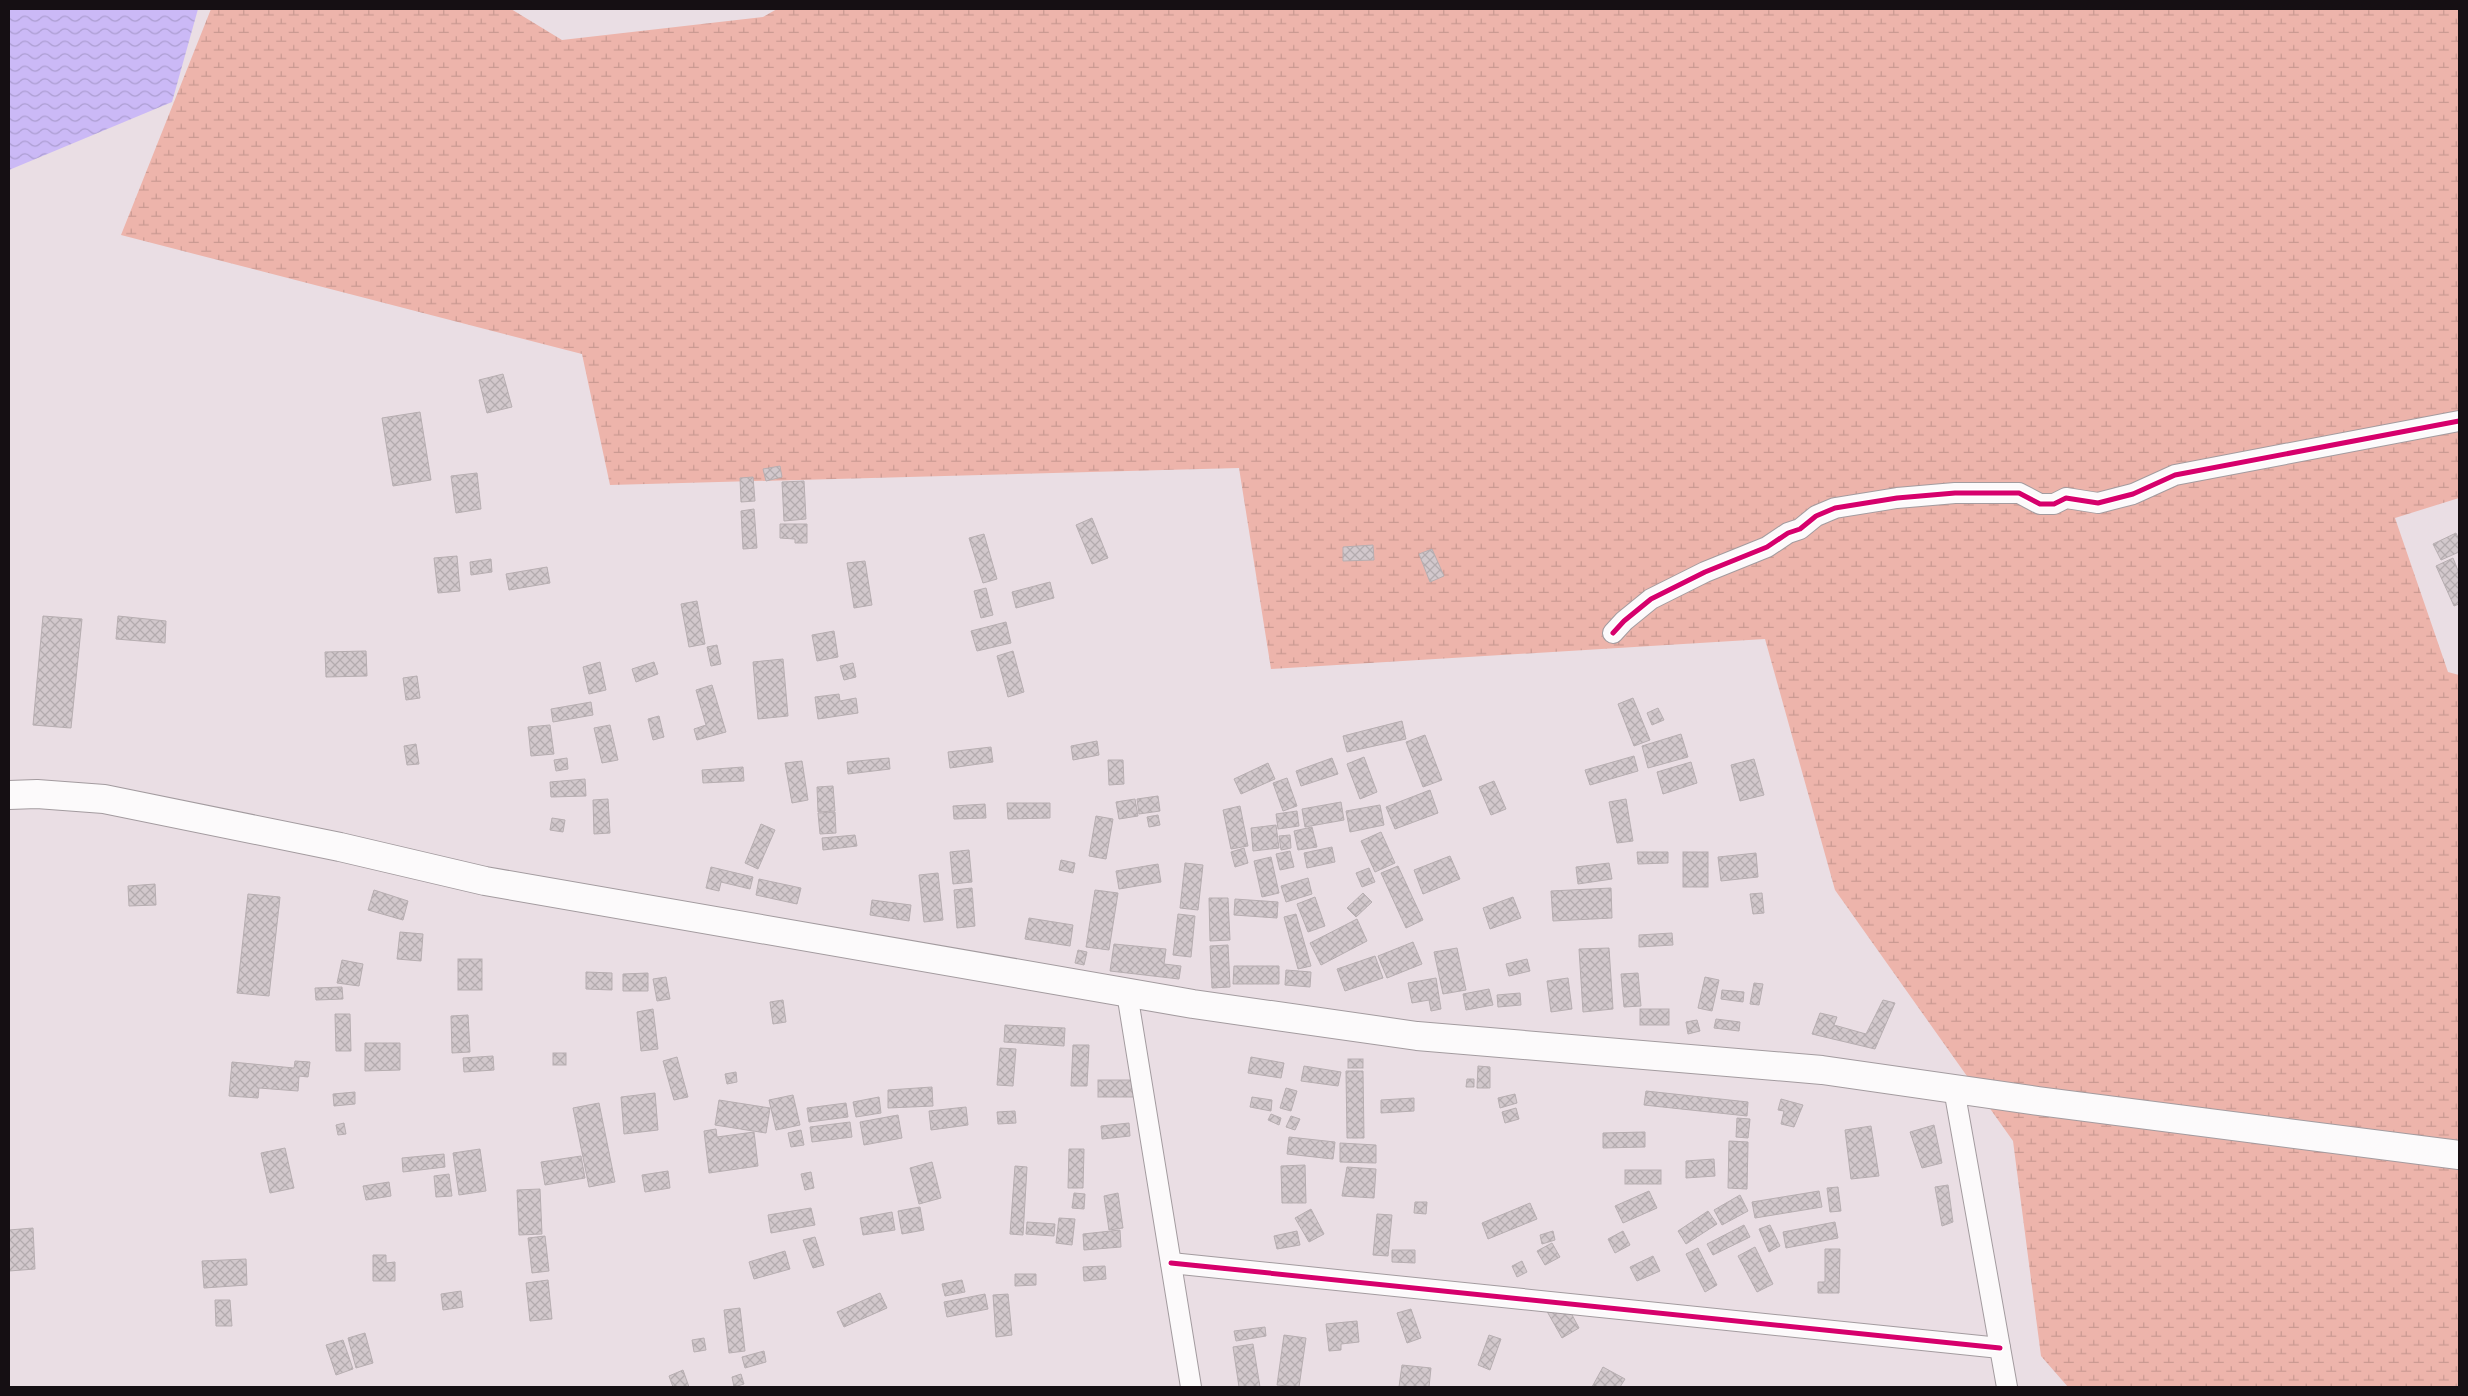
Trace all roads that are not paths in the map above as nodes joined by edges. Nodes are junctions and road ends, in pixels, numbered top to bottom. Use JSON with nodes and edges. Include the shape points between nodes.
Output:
{"nodes":[{"id":1,"x":2459,"y":420,"type":"edge"},
{"id":2,"x":1613,"y":633,"type":"dead end"},
{"id":3,"x":9,"y":795,"type":"edge"},
{"id":4,"x":1127,"y":993,"type":"junction"},
{"id":5,"x":1954,"y":1089,"type":"junction"},
{"id":6,"x":2459,"y":1155,"type":"edge"},
{"id":7,"x":1171,"y":1263,"type":"junction"},
{"id":8,"x":2000,"y":1348,"type":"junction"},
{"id":9,"x":1191,"y":1387,"type":"edge"},
{"id":10,"x":2007,"y":1387,"type":"edge"}],
"edges":[{"from":1,"to":2,"type":"street","via":[[2175,475],[2133,494],[2098,503],[2066,498],[2054,504],[2040,504],[2019,493],[1954,493],[1835,508],[1763,549],[1705,572],[1652,599]]},
{"from":3,"to":4,"type":"main road","via":[[104,799],[340,847],[485,881]]},
{"from":4,"to":5,"type":"main road","via":[[1417,1036],[1822,1070]]},
{"from":4,"to":7,"type":"street"},
{"from":5,"to":6,"type":"main road"},
{"from":5,"to":8,"type":"street"},
{"from":7,"to":8,"type":"street"},
{"from":7,"to":9,"type":"street"},
{"from":8,"to":10,"type":"street"}]}
